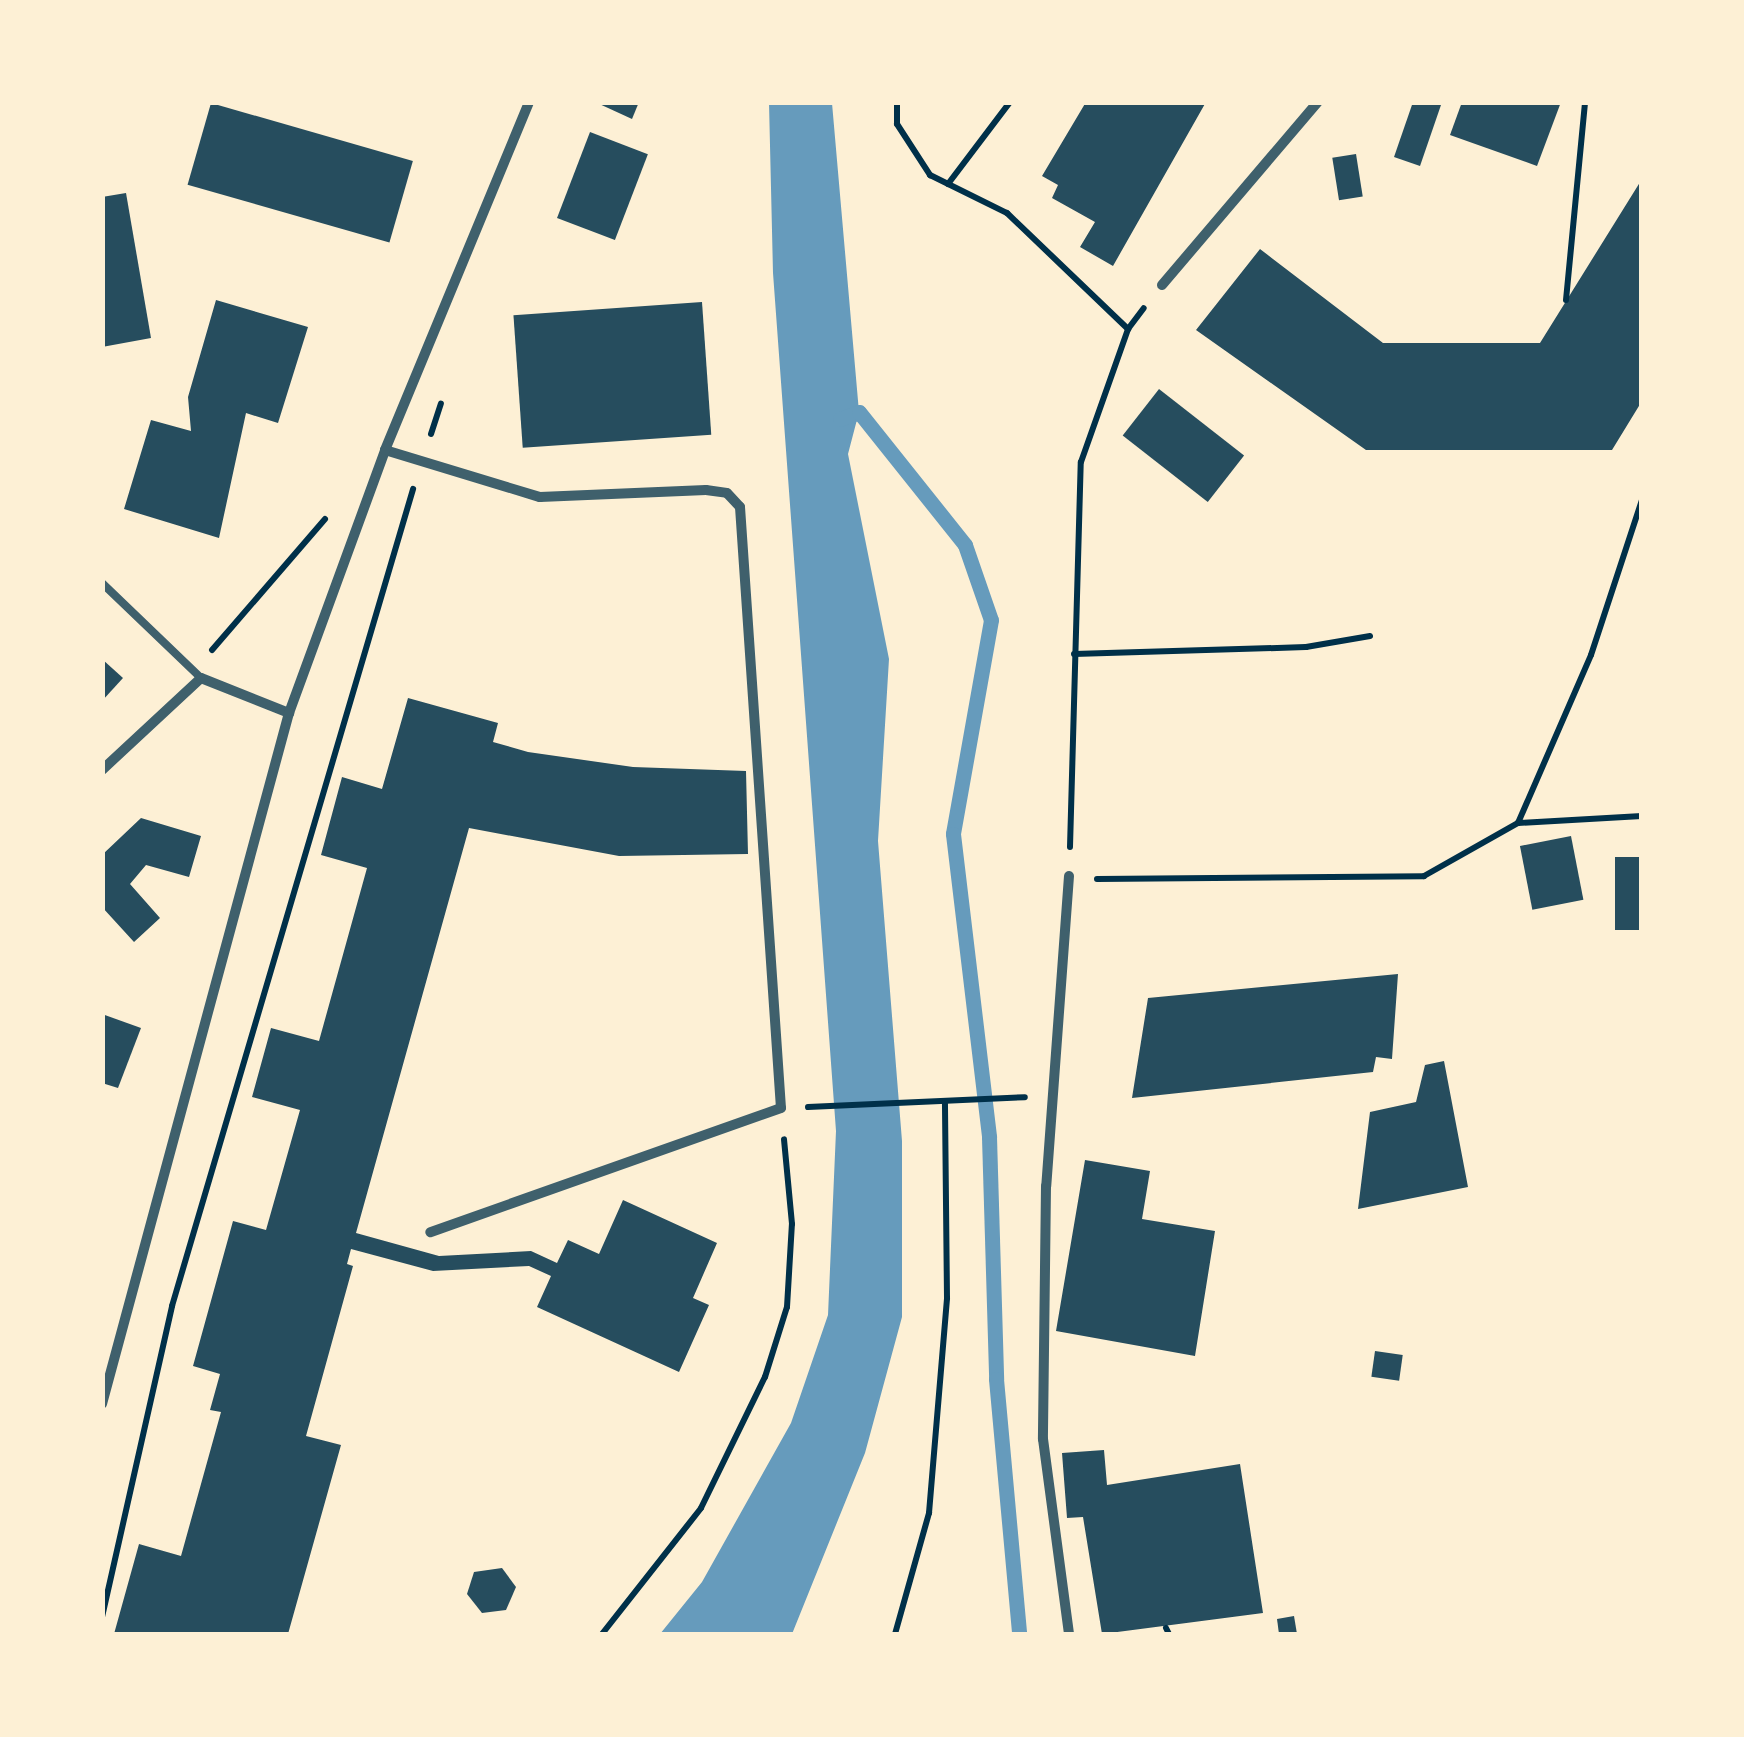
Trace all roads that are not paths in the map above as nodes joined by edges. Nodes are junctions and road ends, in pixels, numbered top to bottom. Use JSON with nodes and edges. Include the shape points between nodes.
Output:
{"nodes":[{"id":1,"x":529,"y":102,"type":"edge"},
{"id":2,"x":1318,"y":102,"type":"edge"},
{"id":3,"x":1162,"y":285,"type":"road end"},
{"id":4,"x":385,"y":450,"type":"junction"},
{"id":5,"x":102,"y":583,"type":"edge"},
{"id":6,"x":200,"y":678,"type":"junction"},
{"id":7,"x":289,"y":713,"type":"junction"},
{"id":8,"x":102,"y":770,"type":"edge"},
{"id":9,"x":1069,"y":876,"type":"road end"},
{"id":10,"x":430,"y":1232,"type":"dead end"},
{"id":11,"x":102,"y":1404,"type":"edge"},
{"id":12,"x":1069,"y":1634,"type":"edge"}],
"edges":[{"from":1,"to":4,"type":"street"},
{"from":2,"to":3,"type":"street"},
{"from":4,"to":7,"type":"street"},
{"from":4,"to":10,"type":"street","via":[[540,496],[727,493],[740,507],[781,1108]]},
{"from":5,"to":6,"type":"lane"},
{"from":6,"to":7,"type":"street"},
{"from":6,"to":8,"type":"street"},
{"from":7,"to":11,"type":"street"},
{"from":9,"to":12,"type":"street","via":[[1046,1186],[1044,1439]]}]}
